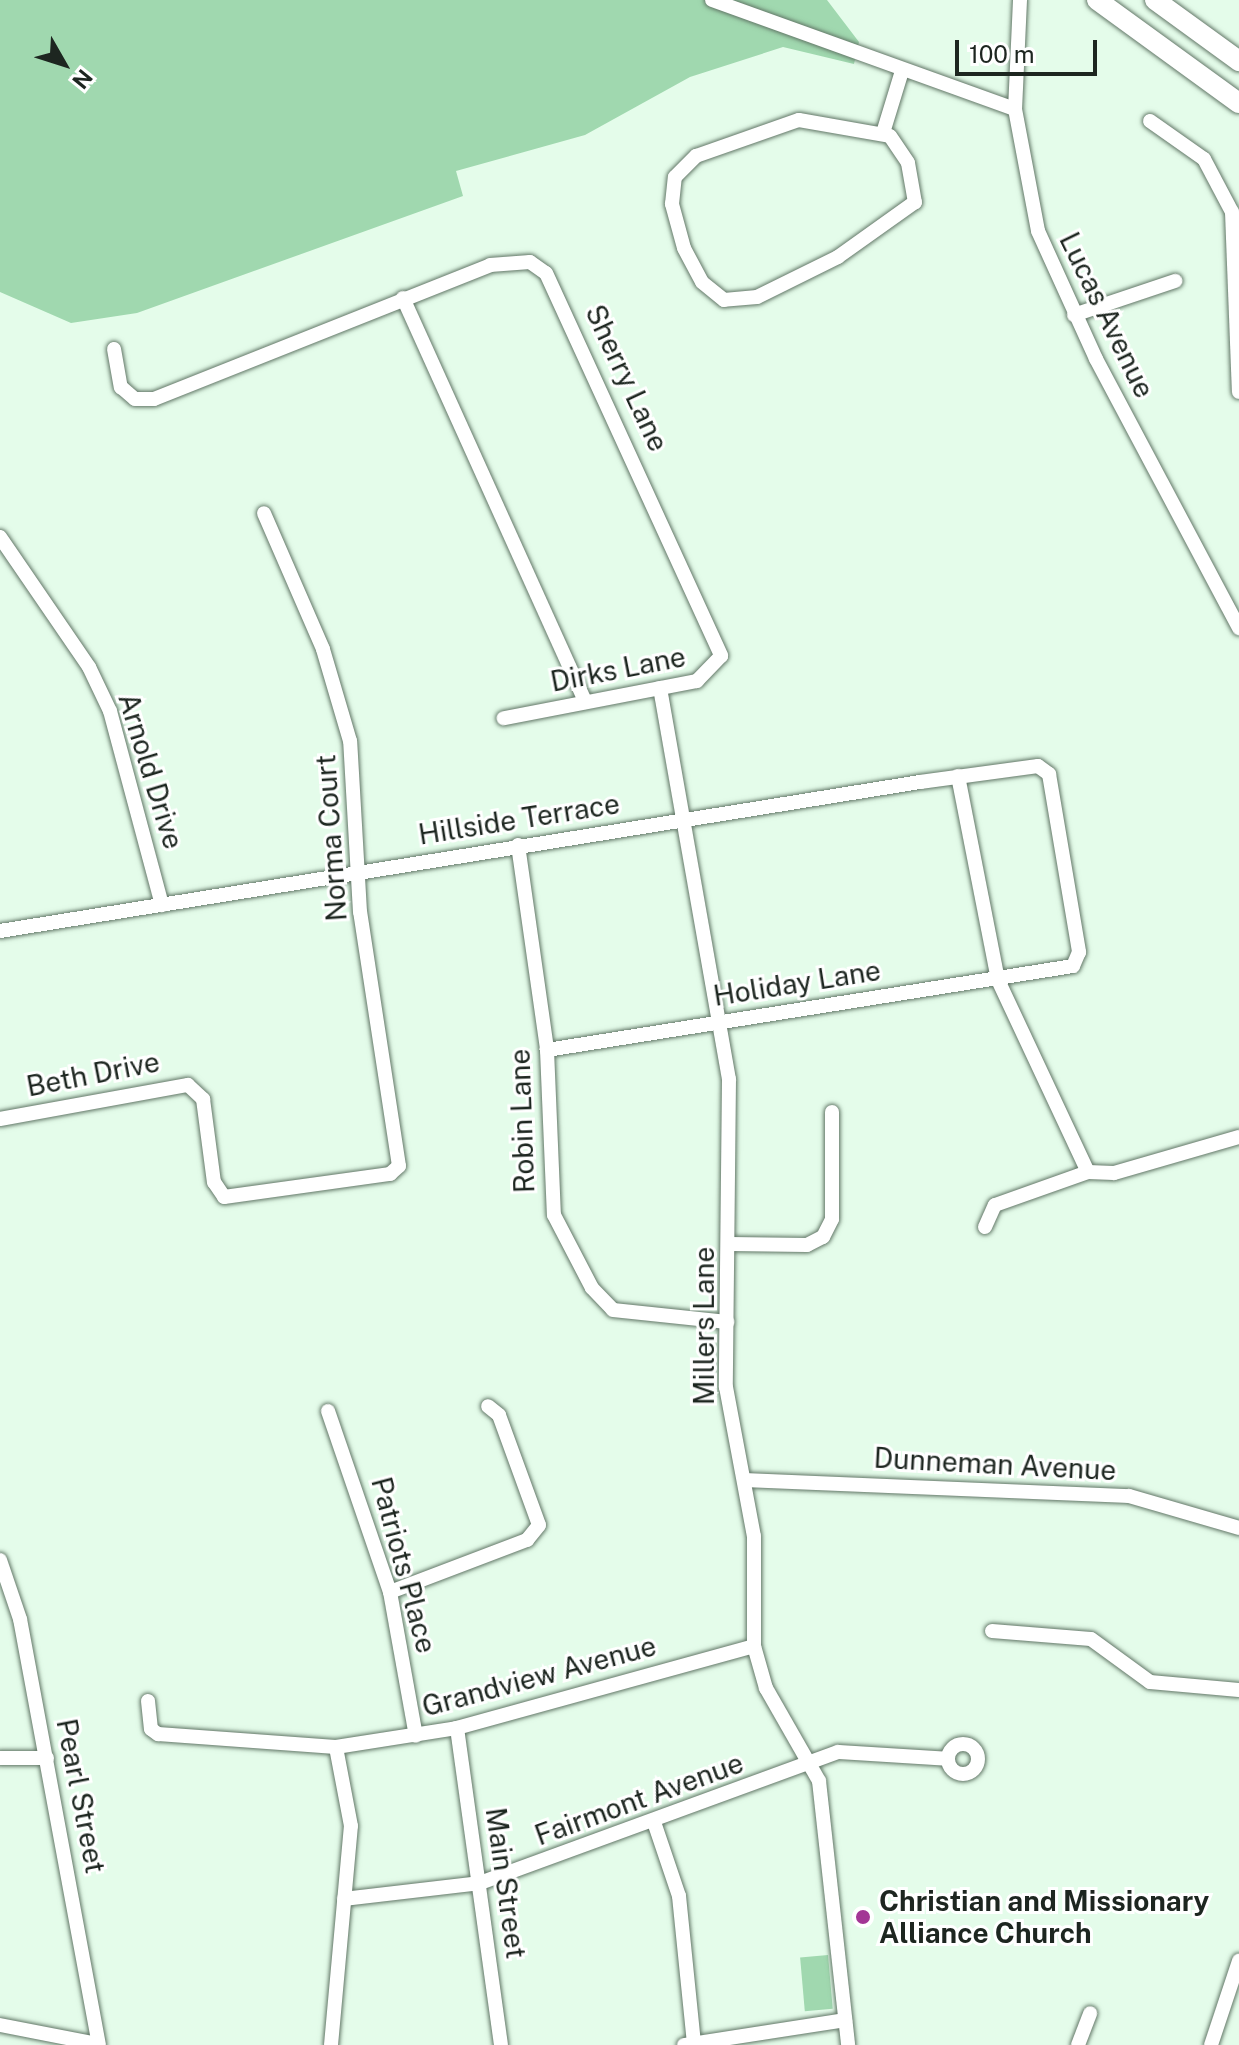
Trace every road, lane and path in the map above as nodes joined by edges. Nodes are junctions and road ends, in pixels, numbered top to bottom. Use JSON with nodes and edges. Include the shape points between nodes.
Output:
{"nodes":[{"id":1,"x":712,"y":0,"type":"edge"},
{"id":2,"x":1020,"y":0,"type":"edge"},
{"id":3,"x":1097,"y":0,"type":"edge"},
{"id":4,"x":1155,"y":0,"type":"edge"},
{"id":5,"x":1239,"y":61,"type":"edge"},
{"id":6,"x":902,"y":71,"type":"junction"},
{"id":7,"x":1239,"y":103,"type":"edge"},
{"id":8,"x":1015,"y":109,"type":"junction"},
{"id":9,"x":1150,"y":121,"type":"dead end"},
{"id":10,"x":883,"y":133,"type":"junction"},
{"id":11,"x":1175,"y":281,"type":"dead end"},
{"id":12,"x":403,"y":298,"type":"junction"},
{"id":13,"x":1074,"y":315,"type":"junction"},
{"id":14,"x":114,"y":349,"type":"dead end"},
{"id":15,"x":1239,"y":392,"type":"edge"},
{"id":16,"x":264,"y":513,"type":"dead end"},
{"id":17,"x":0,"y":537,"type":"edge"},
{"id":18,"x":1239,"y":628,"type":"edge"},
{"id":19,"x":720,"y":646,"type":"joint"},
{"id":20,"x":660,"y":688,"type":"junction"},
{"id":21,"x":585,"y":702,"type":"junction"},
{"id":22,"x":504,"y":718,"type":"dead end"},
{"id":23,"x":958,"y":776,"type":"junction"},
{"id":24,"x":683,"y":820,"type":"junction"},
{"id":25,"x":518,"y":845,"type":"junction"},
{"id":26,"x":358,"y":871,"type":"junction"},
{"id":27,"x":162,"y":905,"type":"junction"},
{"id":28,"x":0,"y":931,"type":"edge"},
{"id":29,"x":1056,"y":972,"type":"joint"},
{"id":30,"x":998,"y":980,"type":"junction"},
{"id":31,"x":716,"y":1021,"type":"junction"},
{"id":32,"x":547,"y":1050,"type":"junction"},
{"id":33,"x":832,"y":1112,"type":"dead end"},
{"id":34,"x":0,"y":1119,"type":"edge"},
{"id":35,"x":1239,"y":1137,"type":"edge"},
{"id":36,"x":395,"y":1171,"type":"joint"},
{"id":37,"x":1088,"y":1172,"type":"junction"},
{"id":38,"x":985,"y":1227,"type":"dead end"},
{"id":39,"x":730,"y":1244,"type":"junction"},
{"id":40,"x":727,"y":1322,"type":"junction"},
{"id":41,"x":488,"y":1406,"type":"dead end"},
{"id":42,"x":328,"y":1411,"type":"dead end"},
{"id":43,"x":745,"y":1480,"type":"junction"},
{"id":44,"x":1239,"y":1528,"type":"edge"},
{"id":45,"x":0,"y":1560,"type":"edge"},
{"id":46,"x":390,"y":1592,"type":"junction"},
{"id":47,"x":992,"y":1631,"type":"dead end"},
{"id":48,"x":754,"y":1646,"type":"junction"},
{"id":49,"x":1239,"y":1690,"type":"edge"},
{"id":50,"x":148,"y":1701,"type":"dead end"},
{"id":51,"x":457,"y":1728,"type":"junction"},
{"id":52,"x":416,"y":1736,"type":"junction"},
{"id":53,"x":336,"y":1747,"type":"junction"},
{"id":54,"x":0,"y":1758,"type":"edge"},
{"id":55,"x":47,"y":1758,"type":"junction"},
{"id":56,"x":948,"y":1759,"type":"dead end"},
{"id":57,"x":814,"y":1764,"type":"junction"},
{"id":58,"x":654,"y":1822,"type":"junction"},
{"id":59,"x":480,"y":1883,"type":"junction"},
{"id":60,"x":344,"y":1899,"type":"junction"},
{"id":61,"x":1239,"y":1961,"type":"edge"},
{"id":62,"x":1090,"y":2013,"type":"dead end"},
{"id":63,"x":845,"y":2020,"type":"junction"},
{"id":64,"x":0,"y":2025,"type":"edge"},
{"id":65,"x":98,"y":2044,"type":"edge"},
{"id":66,"x":689,"y":2044,"type":"edge"},
{"id":67,"x":331,"y":2045,"type":"edge"},
{"id":68,"x":501,"y":2045,"type":"edge"},
{"id":69,"x":848,"y":2045,"type":"edge"},
{"id":70,"x":1078,"y":2045,"type":"edge"},
{"id":71,"x":1211,"y":2045,"type":"edge"}],
"edges":[{"from":1,"to":6,"type":"street"},
{"from":2,"to":8,"type":"street","name":"Lucas Avenue"},
{"from":3,"to":7,"type":"highway"},
{"from":4,"to":5,"type":"highway"},
{"from":6,"to":8,"type":"street"},
{"from":6,"to":10,"type":"street"},
{"from":8,"to":13,"type":"street","name":"Lucas Avenue","via":[[1038,231]]},
{"from":9,"to":15,"type":"street","via":[[1204,159],[1232,212]]},
{"from":10,"to":10,"type":"street","via":[[799,120],[696,156],[675,177],[674,221],[714,294],[730,301],[757,297],[904,216],[916,188],[908,163]]},
{"from":11,"to":13,"type":"street"},
{"from":12,"to":14,"type":"street","name":"Sherry Lane","via":[[154,399],[135,399],[121,387]]},
{"from":12,"to":19,"type":"street","name":"Sherry Lane","via":[[490,265],[530,262],[546,273]]},
{"from":12,"to":21,"type":"street"},
{"from":13,"to":18,"type":"street","name":"Lucas Avenue"},
{"from":16,"to":26,"type":"street","name":"Norma Court","via":[[343,706]]},
{"from":17,"to":27,"type":"street","name":"Arnold Drive","via":[[89,667],[110,711]]},
{"from":19,"to":20,"type":"street","name":"Dirks Lane","via":[[709,676]]},
{"from":20,"to":21,"type":"street","name":"Dirks Lane"},
{"from":20,"to":24,"type":"street","name":"Millers Lane"},
{"from":21,"to":22,"type":"street","name":"Dirks Lane"},
{"from":23,"to":24,"type":"street","name":"Hillside Terrace"},
{"from":23,"to":29,"type":"street","name":"Hillside Terrace","via":[[1047,770],[1079,952],[1073,966]]},
{"from":23,"to":30,"type":"street"},
{"from":24,"to":25,"type":"street","name":"Hillside Terrace"},
{"from":24,"to":31,"type":"street","name":"Millers Lane"},
{"from":25,"to":26,"type":"street","name":"Hillside Terrace"},
{"from":25,"to":32,"type":"street","name":"Robin Lane"},
{"from":26,"to":27,"type":"street","name":"Hillside Terrace"},
{"from":26,"to":36,"type":"street","name":"Norma Court","via":[[398,1146]]},
{"from":27,"to":28,"type":"street","name":"Hillside Terrace"},
{"from":29,"to":30,"type":"street","name":"Holiday Lane"},
{"from":30,"to":31,"type":"street","name":"Holiday Lane"},
{"from":30,"to":37,"type":"street"},
{"from":31,"to":32,"type":"street","name":"Holiday Lane"},
{"from":31,"to":39,"type":"street","name":"Millers Lane","via":[[729,1079]]},
{"from":32,"to":40,"type":"street","name":"Robin Lane","via":[[549,1192],[592,1288],[621,1314]]},
{"from":33,"to":39,"type":"street","via":[[832,1219],[823,1237],[807,1245]]},
{"from":34,"to":36,"type":"street","name":"Beth Drive","via":[[188,1085],[203,1099],[214,1182],[224,1197]]},
{"from":35,"to":37,"type":"street","via":[[1114,1173]]},
{"from":37,"to":38,"type":"street","via":[[995,1205]]},
{"from":39,"to":40,"type":"street","name":"Millers Lane"},
{"from":40,"to":43,"type":"street","name":"Millers Lane","via":[[726,1387]]},
{"from":41,"to":46,"type":"street","via":[[505,1428],[539,1525],[527,1540]]},
{"from":42,"to":46,"type":"street","name":"Patriots Place"},
{"from":43,"to":44,"type":"street","name":"Dunneman Avenue","via":[[1129,1496]]},
{"from":43,"to":48,"type":"street","name":"Millers Lane","via":[[754,1536]]},
{"from":45,"to":55,"type":"street","name":"Pearl Street","via":[[20,1619]]},
{"from":46,"to":52,"type":"street","name":"Patriots Place"},
{"from":47,"to":49,"type":"street","via":[[1091,1639],[1150,1682]]},
{"from":48,"to":51,"type":"street","name":"Grandview Avenue"},
{"from":48,"to":57,"type":"street","name":"Millers Lane","via":[[766,1688]]},
{"from":50,"to":53,"type":"street","name":"Grandview Avenue","via":[[151,1729],[158,1734]]},
{"from":51,"to":52,"type":"street","name":"Grandview Avenue"},
{"from":51,"to":59,"type":"street","name":"Main Street"},
{"from":52,"to":53,"type":"street","name":"Grandview Avenue"},
{"from":53,"to":60,"type":"street","via":[[351,1826]]},
{"from":54,"to":55,"type":"street"},
{"from":55,"to":65,"type":"street","name":"Pearl Street"},
{"from":56,"to":57,"type":"street","name":"Fairmont Avenue","via":[[850,1750]]},
{"from":57,"to":58,"type":"street","name":"Fairmont Avenue"},
{"from":57,"to":63,"type":"street","name":"Millers Lane","via":[[825,1814]]},
{"from":58,"to":59,"type":"street","name":"Fairmont Avenue"},
{"from":58,"to":66,"type":"street","via":[[679,1896]]},
{"from":59,"to":60,"type":"street","name":"Fairmont Avenue"},
{"from":59,"to":68,"type":"street","name":"Main Street"},
{"from":60,"to":67,"type":"street"},
{"from":61,"to":71,"type":"street"},
{"from":62,"to":70,"type":"street"},
{"from":63,"to":66,"type":"street"},
{"from":63,"to":69,"type":"street","name":"Millers Lane"},
{"from":64,"to":65,"type":"street"}]}
